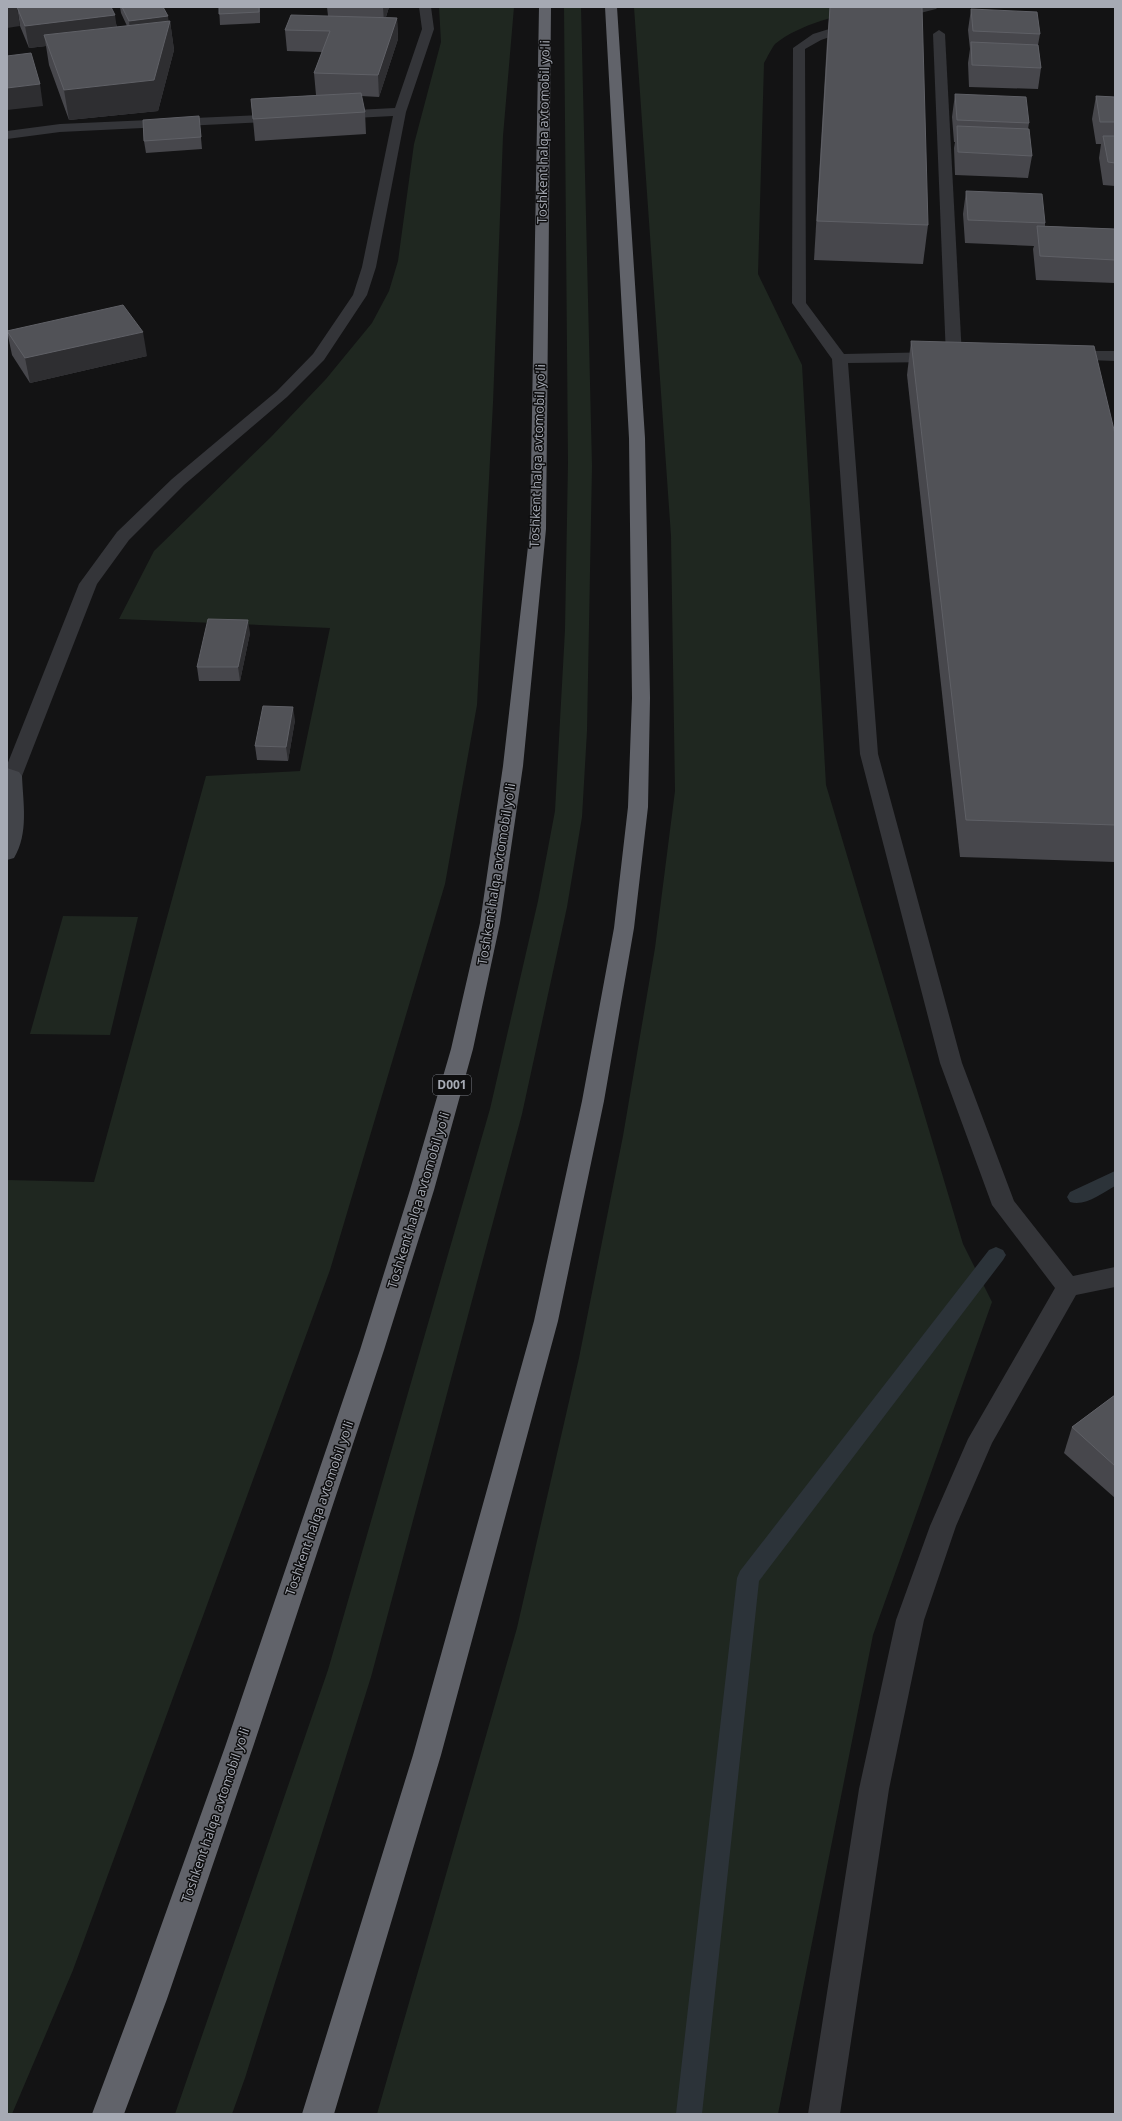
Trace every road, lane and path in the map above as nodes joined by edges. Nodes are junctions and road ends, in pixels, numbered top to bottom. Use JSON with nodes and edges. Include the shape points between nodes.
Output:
{"nodes":[{"id":1,"x":425,"y":7,"type":"edge"},
{"id":2,"x":545,"y":7,"type":"edge"},
{"id":3,"x":611,"y":7,"type":"edge"},
{"id":4,"x":932,"y":7,"type":"edge"},
{"id":5,"x":882,"y":18,"type":"edge"},
{"id":6,"x":868,"y":22,"type":"edge"},
{"id":7,"x":939,"y":34,"type":"dead end"},
{"id":8,"x":400,"y":112,"type":"junction"},
{"id":9,"x":320,"y":116,"type":"edge"},
{"id":10,"x":297,"y":117,"type":"edge"},
{"id":11,"x":7,"y":135,"type":"edge"},
{"id":12,"x":1054,"y":356,"type":"edge"},
{"id":13,"x":1115,"y":356,"type":"edge"},
{"id":14,"x":954,"y":357,"type":"junction"},
{"id":15,"x":969,"y":357,"type":"edge"},
{"id":16,"x":840,"y":358,"type":"junction"},
{"id":17,"x":9,"y":775,"type":"edge"},
{"id":18,"x":7,"y":853,"type":"edge"},
{"id":19,"x":1115,"y":1277,"type":"edge"},
{"id":20,"x":1068,"y":1287,"type":"junction"},
{"id":21,"x":108,"y":2114,"type":"edge"},
{"id":22,"x":318,"y":2114,"type":"edge"},
{"id":23,"x":824,"y":2114,"type":"edge"}],
"edges":[{"from":1,"to":8,"type":"street","via":[[428,29]]},
{"from":2,"to":21,"type":"highway","name":"Toshkent halqa avtomobil yo'li","number":"D001","via":[[538,529],[525,631],[513,766],[490,923],[462,1048],[422,1190],[372,1350],[239,1747]]},
{"from":3,"to":22,"type":"highway","via":[[637,438],[641,698],[638,807],[624,928],[593,1101],[546,1321],[429,1747]]},
{"from":4,"to":5,"type":"street"},
{"from":6,"to":16,"type":"street","via":[[841,28],[799,48],[799,303]]},
{"from":7,"to":14,"type":"street"},
{"from":8,"to":9,"type":"street"},
{"from":8,"to":17,"type":"street","via":[[369,267],[360,295],[319,357],[282,394],[178,482],[123,536],[88,584]]},
{"from":10,"to":11,"type":"street","via":[[60,128]]},
{"from":12,"to":13,"type":"street"},
{"from":14,"to":15,"type":"street"},
{"from":14,"to":16,"type":"street"},
{"from":16,"to":20,"type":"street","via":[[869,754],[951,1062],[1004,1205]]},
{"from":17,"to":18,"type":"street","via":[[15,826]]},
{"from":19,"to":20,"type":"street"},
{"from":20,"to":23,"type":"street","via":[[981,1439],[943,1526],[910,1620],[874,1788]]}]}
